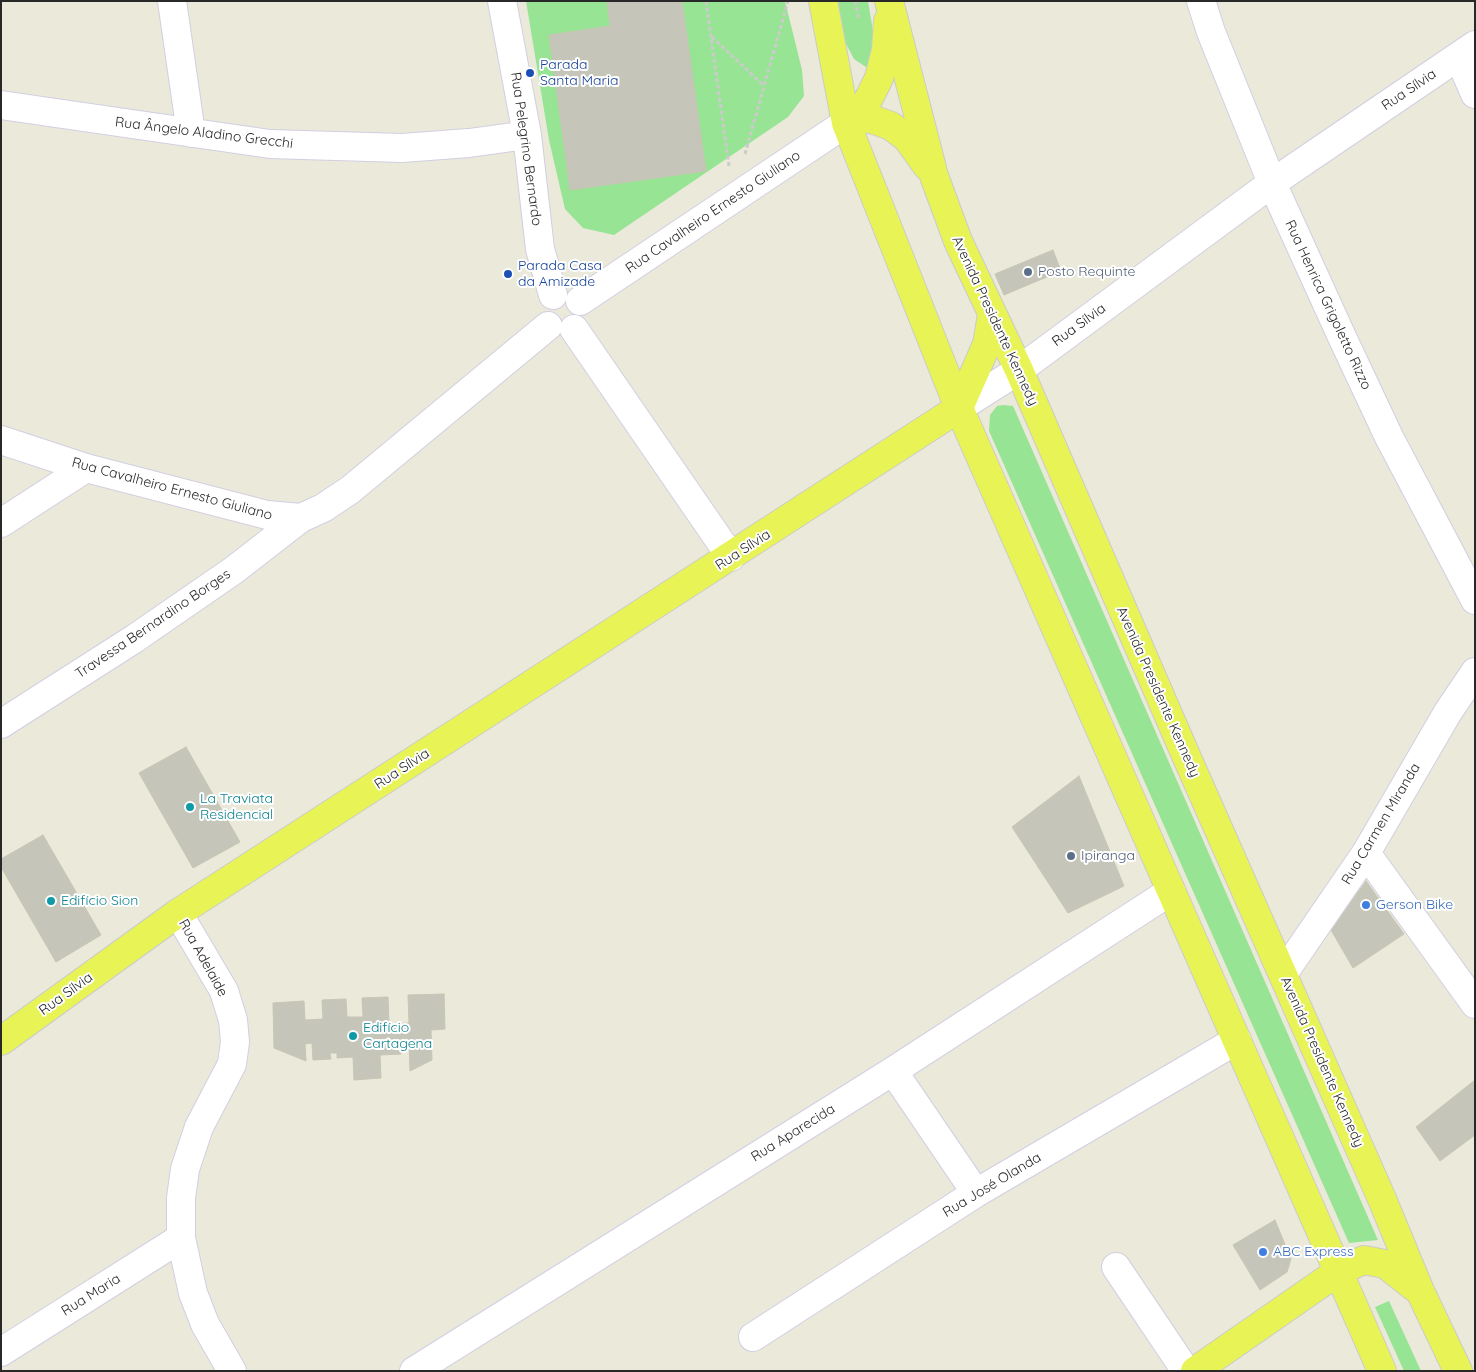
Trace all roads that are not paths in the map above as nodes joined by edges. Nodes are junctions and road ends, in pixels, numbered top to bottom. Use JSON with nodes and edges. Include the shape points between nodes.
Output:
{"nodes":[{"id":1,"x":172,"y":1,"type":"edge"},
{"id":2,"x":502,"y":1,"type":"edge"},
{"id":3,"x":823,"y":1,"type":"edge"},
{"id":4,"x":889,"y":1,"type":"edge"},
{"id":5,"x":1201,"y":1,"type":"edge"},
{"id":6,"x":1467,"y":51,"type":"edge"},
{"id":7,"x":1475,"y":94,"type":"edge"},
{"id":8,"x":6,"y":111,"type":"edge"},
{"id":9,"x":846,"y":123,"type":"junction"},
{"id":10,"x":191,"y":133,"type":"junction"},
{"id":11,"x":527,"y":135,"type":"junction"},
{"id":12,"x":934,"y":176,"type":"junction"},
{"id":13,"x":1272,"y":183,"type":"junction"},
{"id":14,"x":553,"y":296,"type":"junction"},
{"id":15,"x":580,"y":301,"type":"junction"},
{"id":16,"x":992,"y":315,"type":"junction"},
{"id":17,"x":561,"y":328,"type":"junction"},
{"id":18,"x":1019,"y":370,"type":"junction"},
{"id":19,"x":958,"y":408,"type":"junction"},
{"id":20,"x":1,"y":440,"type":"edge"},
{"id":21,"x":86,"y":468,"type":"junction"},
{"id":22,"x":301,"y":518,"type":"junction"},
{"id":23,"x":1,"y":522,"type":"edge"},
{"id":24,"x":731,"y":557,"type":"junction"},
{"id":25,"x":1475,"y":600,"type":"edge"},
{"id":26,"x":1475,"y":672,"type":"edge"},
{"id":27,"x":1,"y":724,"type":"edge"},
{"id":28,"x":1366,"y":853,"type":"junction"},
{"id":29,"x":1171,"y":891,"type":"junction"},
{"id":30,"x":178,"y":913,"type":"junction"},
{"id":31,"x":1283,"y":974,"type":"junction"},
{"id":32,"x":1475,"y":1004,"type":"edge"},
{"id":33,"x":1237,"y":1040,"type":"junction"},
{"id":34,"x":1,"y":1041,"type":"edge"},
{"id":35,"x":893,"y":1071,"type":"junction"},
{"id":36,"x":976,"y":1193,"type":"junction"},
{"id":37,"x":181,"y":1238,"type":"junction"},
{"id":38,"x":1116,"y":1267,"type":"dead end"},
{"id":39,"x":1339,"y":1271,"type":"junction"},
{"id":40,"x":1420,"y":1291,"type":"junction"},
{"id":41,"x":753,"y":1337,"type":"dead end"},
{"id":42,"x":1,"y":1352,"type":"edge"},
{"id":43,"x":232,"y":1371,"type":"edge"},
{"id":44,"x":414,"y":1371,"type":"edge"},
{"id":45,"x":1186,"y":1371,"type":"edge"},
{"id":46,"x":1195,"y":1371,"type":"edge"},
{"id":47,"x":1382,"y":1371,"type":"edge"},
{"id":48,"x":1458,"y":1371,"type":"edge"}],
"edges":[{"from":1,"to":10,"type":"street"},
{"from":2,"to":11,"type":"street","name":"Rua Pelegrino Bernardo"},
{"from":3,"to":9,"type":"main road"},
{"from":4,"to":9,"type":"main road","via":[[886,50],[879,78],[867,102]]},
{"from":4,"to":12,"type":"main road","name":"Avenida Presidente Kennedy"},
{"from":5,"to":13,"type":"street","name":"Rua Henrica Grigoletto Rizzo"},
{"from":6,"to":7,"type":"street"},
{"from":6,"to":13,"type":"street","name":"Rua Sílvia"},
{"from":8,"to":10,"type":"street","name":"Rua Ângelo Aladino Grecchi"},
{"from":9,"to":12,"type":"main road","via":[[869,118],[891,126],[908,138]]},
{"from":9,"to":15,"type":"street","name":"Rua Cavalheiro Ernesto Giuliano"},
{"from":9,"to":19,"type":"main road"},
{"from":10,"to":11,"type":"street","name":"Rua Ângelo Aladino Grecchi","via":[[270,144],[345,148],[440,145]]},
{"from":11,"to":14,"type":"street","name":"Rua Pelegrino Bernardo","via":[[540,249]]},
{"from":12,"to":16,"type":"main road","name":"Avenida Presidente Kennedy","via":[[958,242]]},
{"from":13,"to":18,"type":"street","name":"Rua Sílvia"},
{"from":13,"to":25,"type":"street","name":"Rua Henrica Grigoletto Rizzo","via":[[1389,437]]},
{"from":14,"to":15,"type":"street","via":[[568,293]]},
{"from":14,"to":17,"type":"street","via":[[544,310]]},
{"from":15,"to":17,"type":"street","name":"Rua Cavalheiro Ernesto Giuliano","via":[[584,316],[580,324]]},
{"from":16,"to":18,"type":"main road","name":"Avenida Presidente Kennedy"},
{"from":16,"to":19,"type":"main road","via":[[987,344]]},
{"from":17,"to":22,"type":"street","name":"Rua Cavalheiro Ernesto Giuliano","via":[[350,490]]},
{"from":17,"to":24,"type":"street"},
{"from":18,"to":19,"type":"street","name":"Rua Sílvia"},
{"from":18,"to":31,"type":"main road","name":"Avenida Presidente Kennedy"},
{"from":19,"to":24,"type":"main road","name":"Rua Sílvia"},
{"from":19,"to":29,"type":"main road"},
{"from":20,"to":21,"type":"street","name":"Rua Cavalheiro Ernesto Giuliano"},
{"from":21,"to":22,"type":"street","name":"Rua Cavalheiro Ernesto Giuliano","via":[[267,515]]},
{"from":21,"to":23,"type":"street"},
{"from":22,"to":27,"type":"street","name":"Travessa Bernardino Borges","via":[[165,618]]},
{"from":24,"to":30,"type":"main road","name":"Rua Sílvia"},
{"from":26,"to":28,"type":"street","name":"Rua Carmen Miranda"},
{"from":28,"to":31,"type":"street","name":"Rua Carmen Miranda"},
{"from":28,"to":32,"type":"street"},
{"from":29,"to":33,"type":"main road"},
{"from":29,"to":35,"type":"street","name":"Rua Aparecida"},
{"from":30,"to":34,"type":"main road","name":"Rua Sílvia"},
{"from":30,"to":37,"type":"street","name":"Rua Adelaide","via":[[224,991],[233,1020],[235,1042],[232,1064],[199,1127],[185,1169]]},
{"from":31,"to":40,"type":"main road","name":"Avenida Presidente Kennedy"},
{"from":33,"to":36,"type":"street","name":"Rua José Olanda"},
{"from":33,"to":39,"type":"main road"},
{"from":35,"to":36,"type":"street"},
{"from":35,"to":44,"type":"street","name":"Rua Aparecida"},
{"from":36,"to":41,"type":"street","name":"Rua José Olanda"},
{"from":37,"to":42,"type":"street","name":"Rua Maria"},
{"from":37,"to":43,"type":"street","name":"Rua Adelaide","via":[[193,1293],[205,1324]]},
{"from":38,"to":45,"type":"street"},
{"from":39,"to":40,"type":"main road","via":[[1364,1260],[1385,1264]]},
{"from":39,"to":46,"type":"main road"},
{"from":39,"to":47,"type":"main road"},
{"from":40,"to":48,"type":"main road","name":"Avenida Presidente Kennedy"}]}
